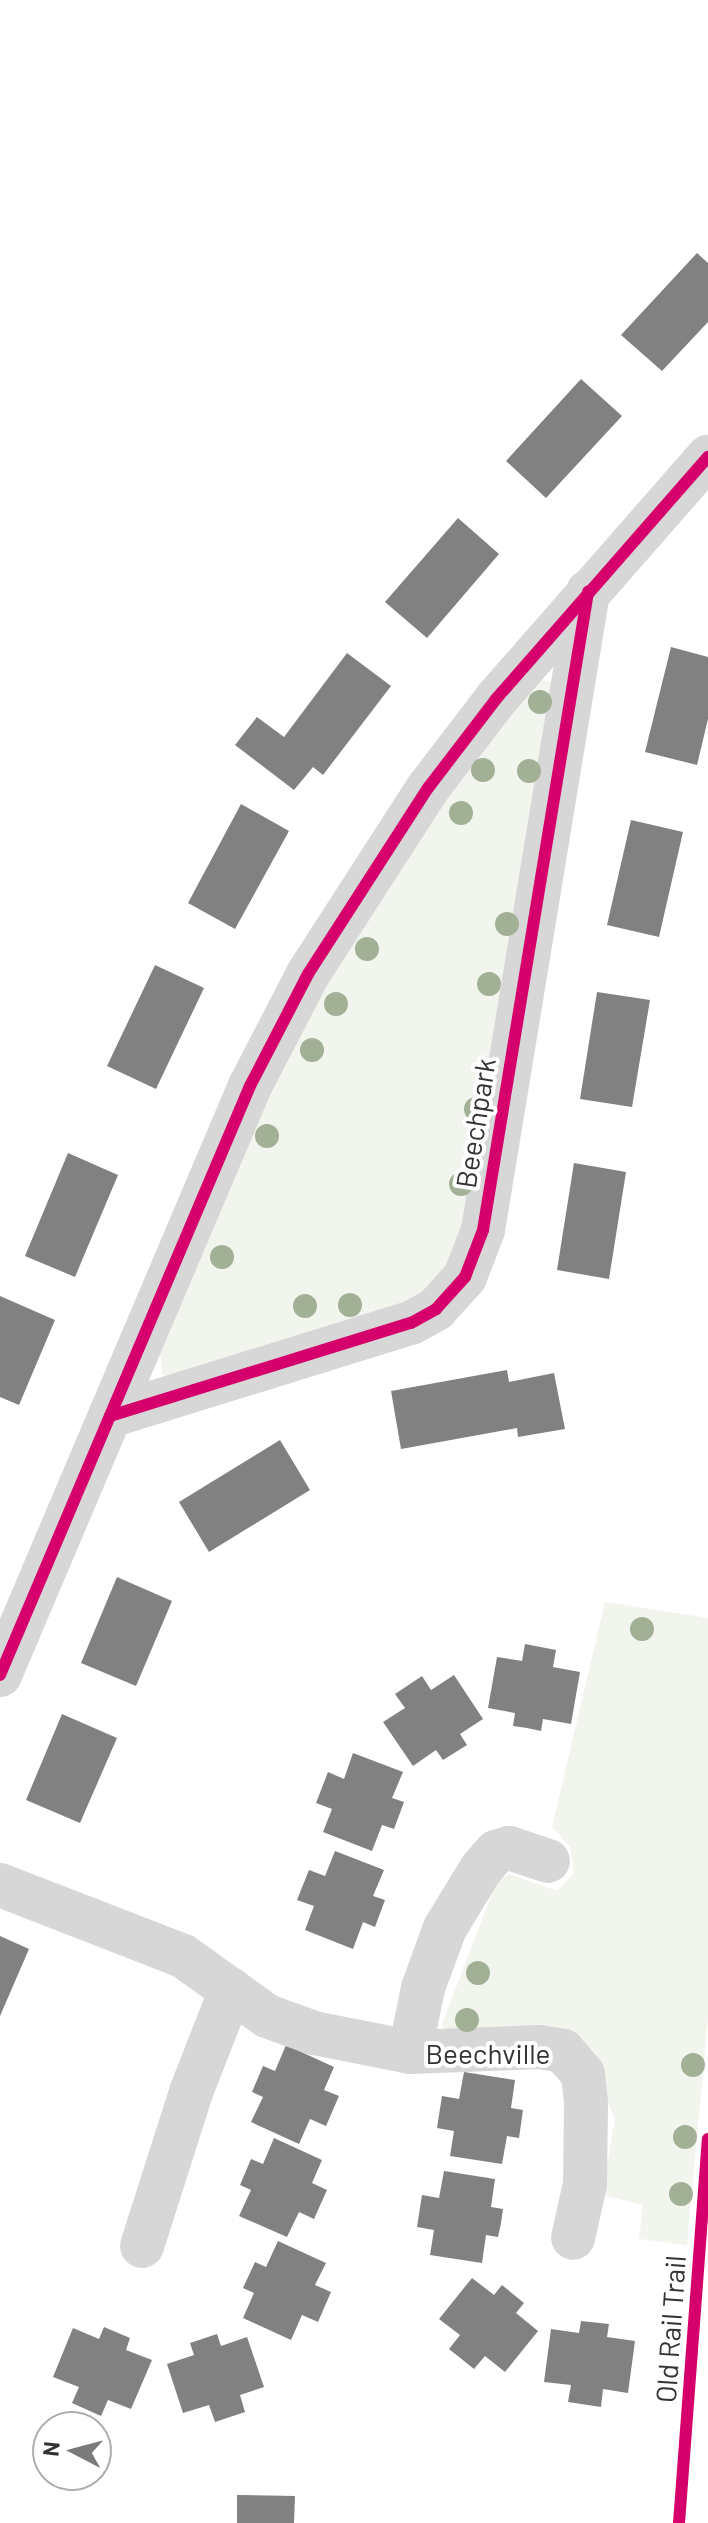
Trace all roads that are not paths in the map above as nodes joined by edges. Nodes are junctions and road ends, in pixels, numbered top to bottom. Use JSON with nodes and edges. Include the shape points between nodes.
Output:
{"nodes":[{"id":1,"x":708,"y":457,"type":"edge"},
{"id":2,"x":588,"y":592,"type":"junction"},
{"id":3,"x":110,"y":1416,"type":"junction"},
{"id":4,"x":0,"y":1675,"type":"edge"},
{"id":5,"x":548,"y":1861,"type":"dead end"},
{"id":6,"x":0,"y":1885,"type":"edge"},
{"id":7,"x":231,"y":1990,"type":"junction"},
{"id":8,"x":410,"y":2052,"type":"junction"},
{"id":9,"x":573,"y":2238,"type":"dead end"},
{"id":10,"x":142,"y":2246,"type":"dead end"}],
"edges":[{"from":1,"to":2,"type":"street"},
{"from":2,"to":3,"type":"street","via":[[428,788],[308,974],[268,1046]]},
{"from":2,"to":3,"type":"street","name":"Beechpark","via":[[483,1230],[465,1277],[436,1309],[411,1323]]},
{"from":3,"to":4,"type":"street"},
{"from":5,"to":8,"type":"street","name":"Beechville","via":[[509,1848],[496,1852],[481,1869],[445,1928],[423,1988]]},
{"from":6,"to":7,"type":"street","name":"Beechville","via":[[183,1956]]},
{"from":7,"to":8,"type":"street","name":"Beechville","via":[[267,2016],[314,2033]]},
{"from":7,"to":10,"type":"street","via":[[191,2092]]},
{"from":8,"to":9,"type":"street","name":"Beechville","via":[[539,2047],[574,2059],[583,2074],[587,2141],[585,2184]]}]}
